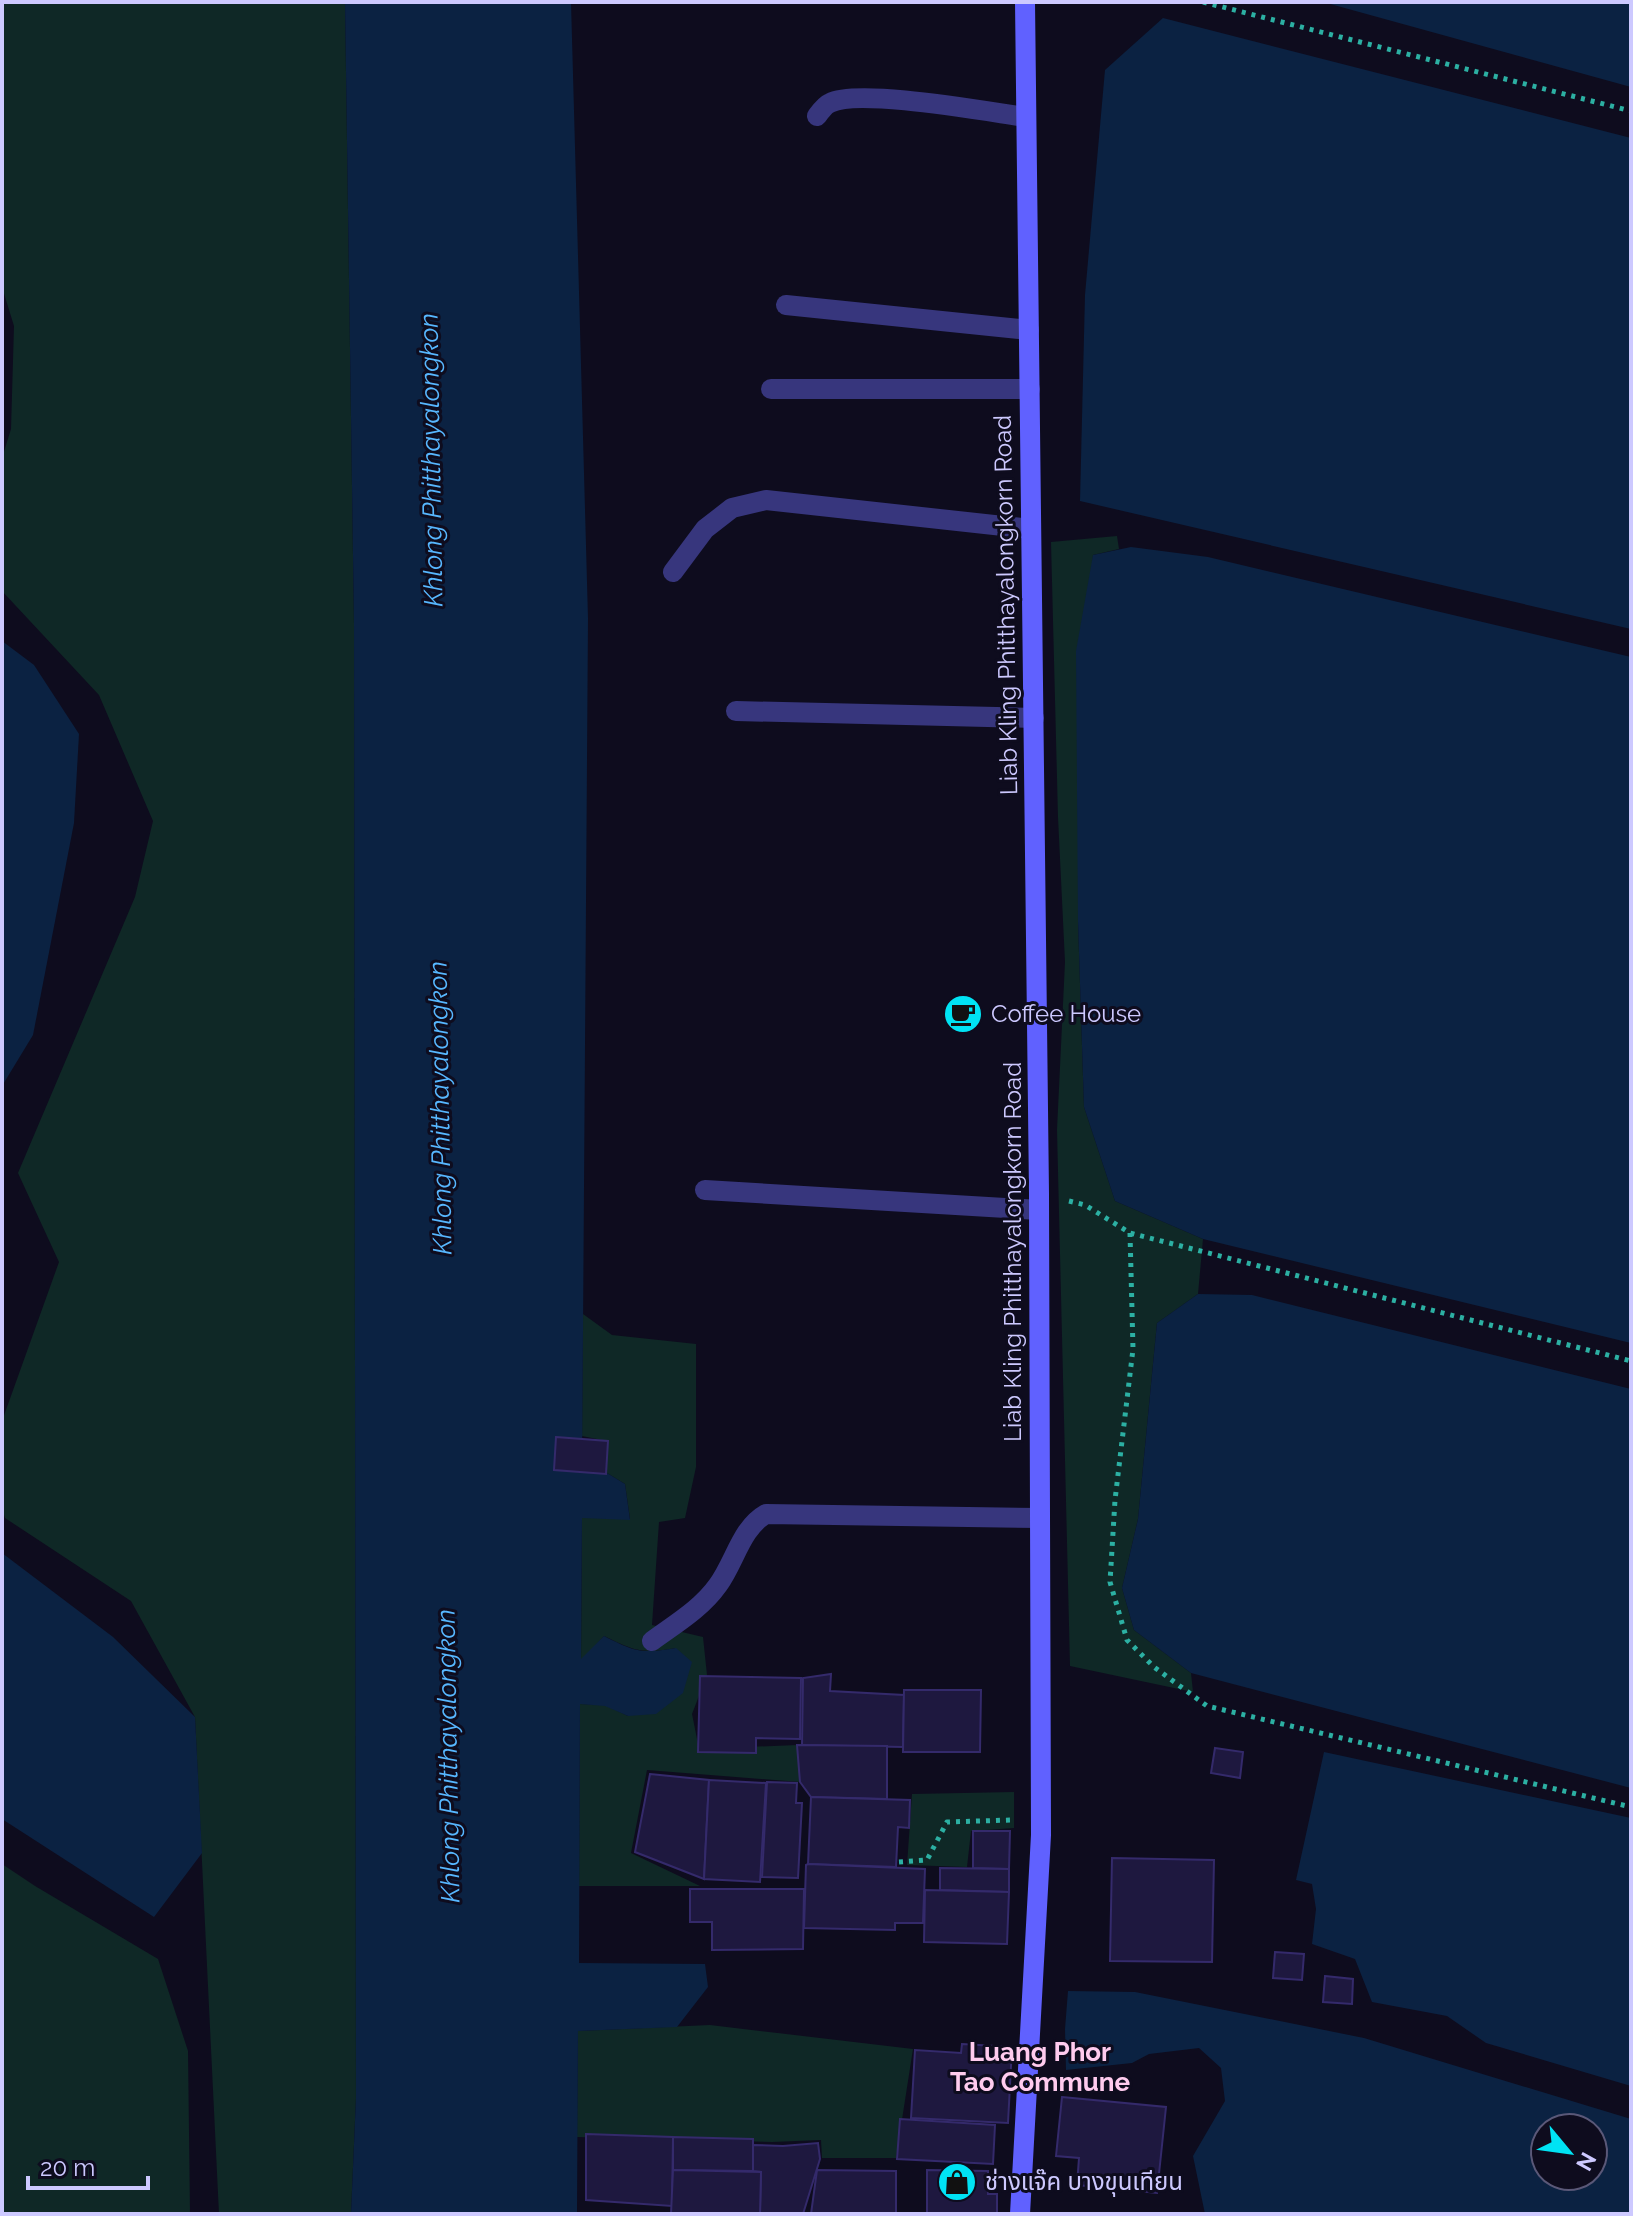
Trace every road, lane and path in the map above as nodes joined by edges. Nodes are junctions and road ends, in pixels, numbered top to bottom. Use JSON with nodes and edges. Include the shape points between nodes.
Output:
{"nodes":[{"id":1,"x":1025,"y":2,"type":"edge"},
{"id":2,"x":1203,"y":2,"type":"edge"},
{"id":3,"x":1631,"y":111,"type":"edge"},
{"id":4,"x":817,"y":116,"type":"dead end"},
{"id":5,"x":1026,"y":117,"type":"junction"},
{"id":6,"x":786,"y":305,"type":"dead end"},
{"id":7,"x":1029,"y":330,"type":"junction"},
{"id":8,"x":771,"y":389,"type":"dead end"},
{"id":9,"x":1030,"y":389,"type":"junction"},
{"id":10,"x":1031,"y":529,"type":"junction"},
{"id":11,"x":673,"y":572,"type":"dead end"},
{"id":12,"x":736,"y":711,"type":"dead end"},
{"id":13,"x":1034,"y":718,"type":"junction"},
{"id":14,"x":705,"y":1190,"type":"dead end"},
{"id":15,"x":1039,"y":1202,"type":"junction"},
{"id":16,"x":1130,"y":1233,"type":"junction"},
{"id":17,"x":1631,"y":1361,"type":"edge"},
{"id":18,"x":1040,"y":1518,"type":"junction"},
{"id":19,"x":652,"y":1641,"type":"dead end"},
{"id":20,"x":1631,"y":1807,"type":"edge"},
{"id":21,"x":1011,"y":1820,"type":"dead end"},
{"id":22,"x":899,"y":1862,"type":"dead end"},
{"id":23,"x":1020,"y":2214,"type":"edge"}],
"edges":[{"from":1,"to":5,"type":"main road","name":"Liab Kling Phitthayalongkorn Road"},
{"from":2,"to":3,"type":"path"},
{"from":4,"to":5,"type":"lane","via":[[829,103],[882,98]]},
{"from":5,"to":7,"type":"main road","name":"Liab Kling Phitthayalongkorn Road"},
{"from":6,"to":7,"type":"lane"},
{"from":7,"to":9,"type":"main road","name":"Liab Kling Phitthayalongkorn Road"},
{"from":8,"to":9,"type":"lane"},
{"from":9,"to":10,"type":"main road","name":"Liab Kling Phitthayalongkorn Road"},
{"from":10,"to":11,"type":"lane","via":[[766,500],[732,508],[705,529]]},
{"from":10,"to":13,"type":"main road","name":"Liab Kling Phitthayalongkorn Road"},
{"from":12,"to":13,"type":"lane"},
{"from":13,"to":15,"type":"main road","name":"Liab Kling Phitthayalongkorn Road"},
{"from":14,"to":15,"type":"lane"},
{"from":15,"to":16,"type":"path","via":[[1085,1205]]},
{"from":15,"to":18,"type":"main road","name":"Liab Kling Phitthayalongkorn Road"},
{"from":16,"to":17,"type":"path"},
{"from":16,"to":20,"type":"path","via":[[1133,1349],[1110,1582],[1127,1640],[1207,1706]]},
{"from":18,"to":19,"type":"lane","via":[[766,1514],[754,1520],[718,1585]]},
{"from":18,"to":23,"type":"main road","name":"Liab Kling Phitthayalongkorn Road","via":[[1041,1835]]},
{"from":21,"to":22,"type":"path","via":[[947,1822],[927,1860]]}]}
